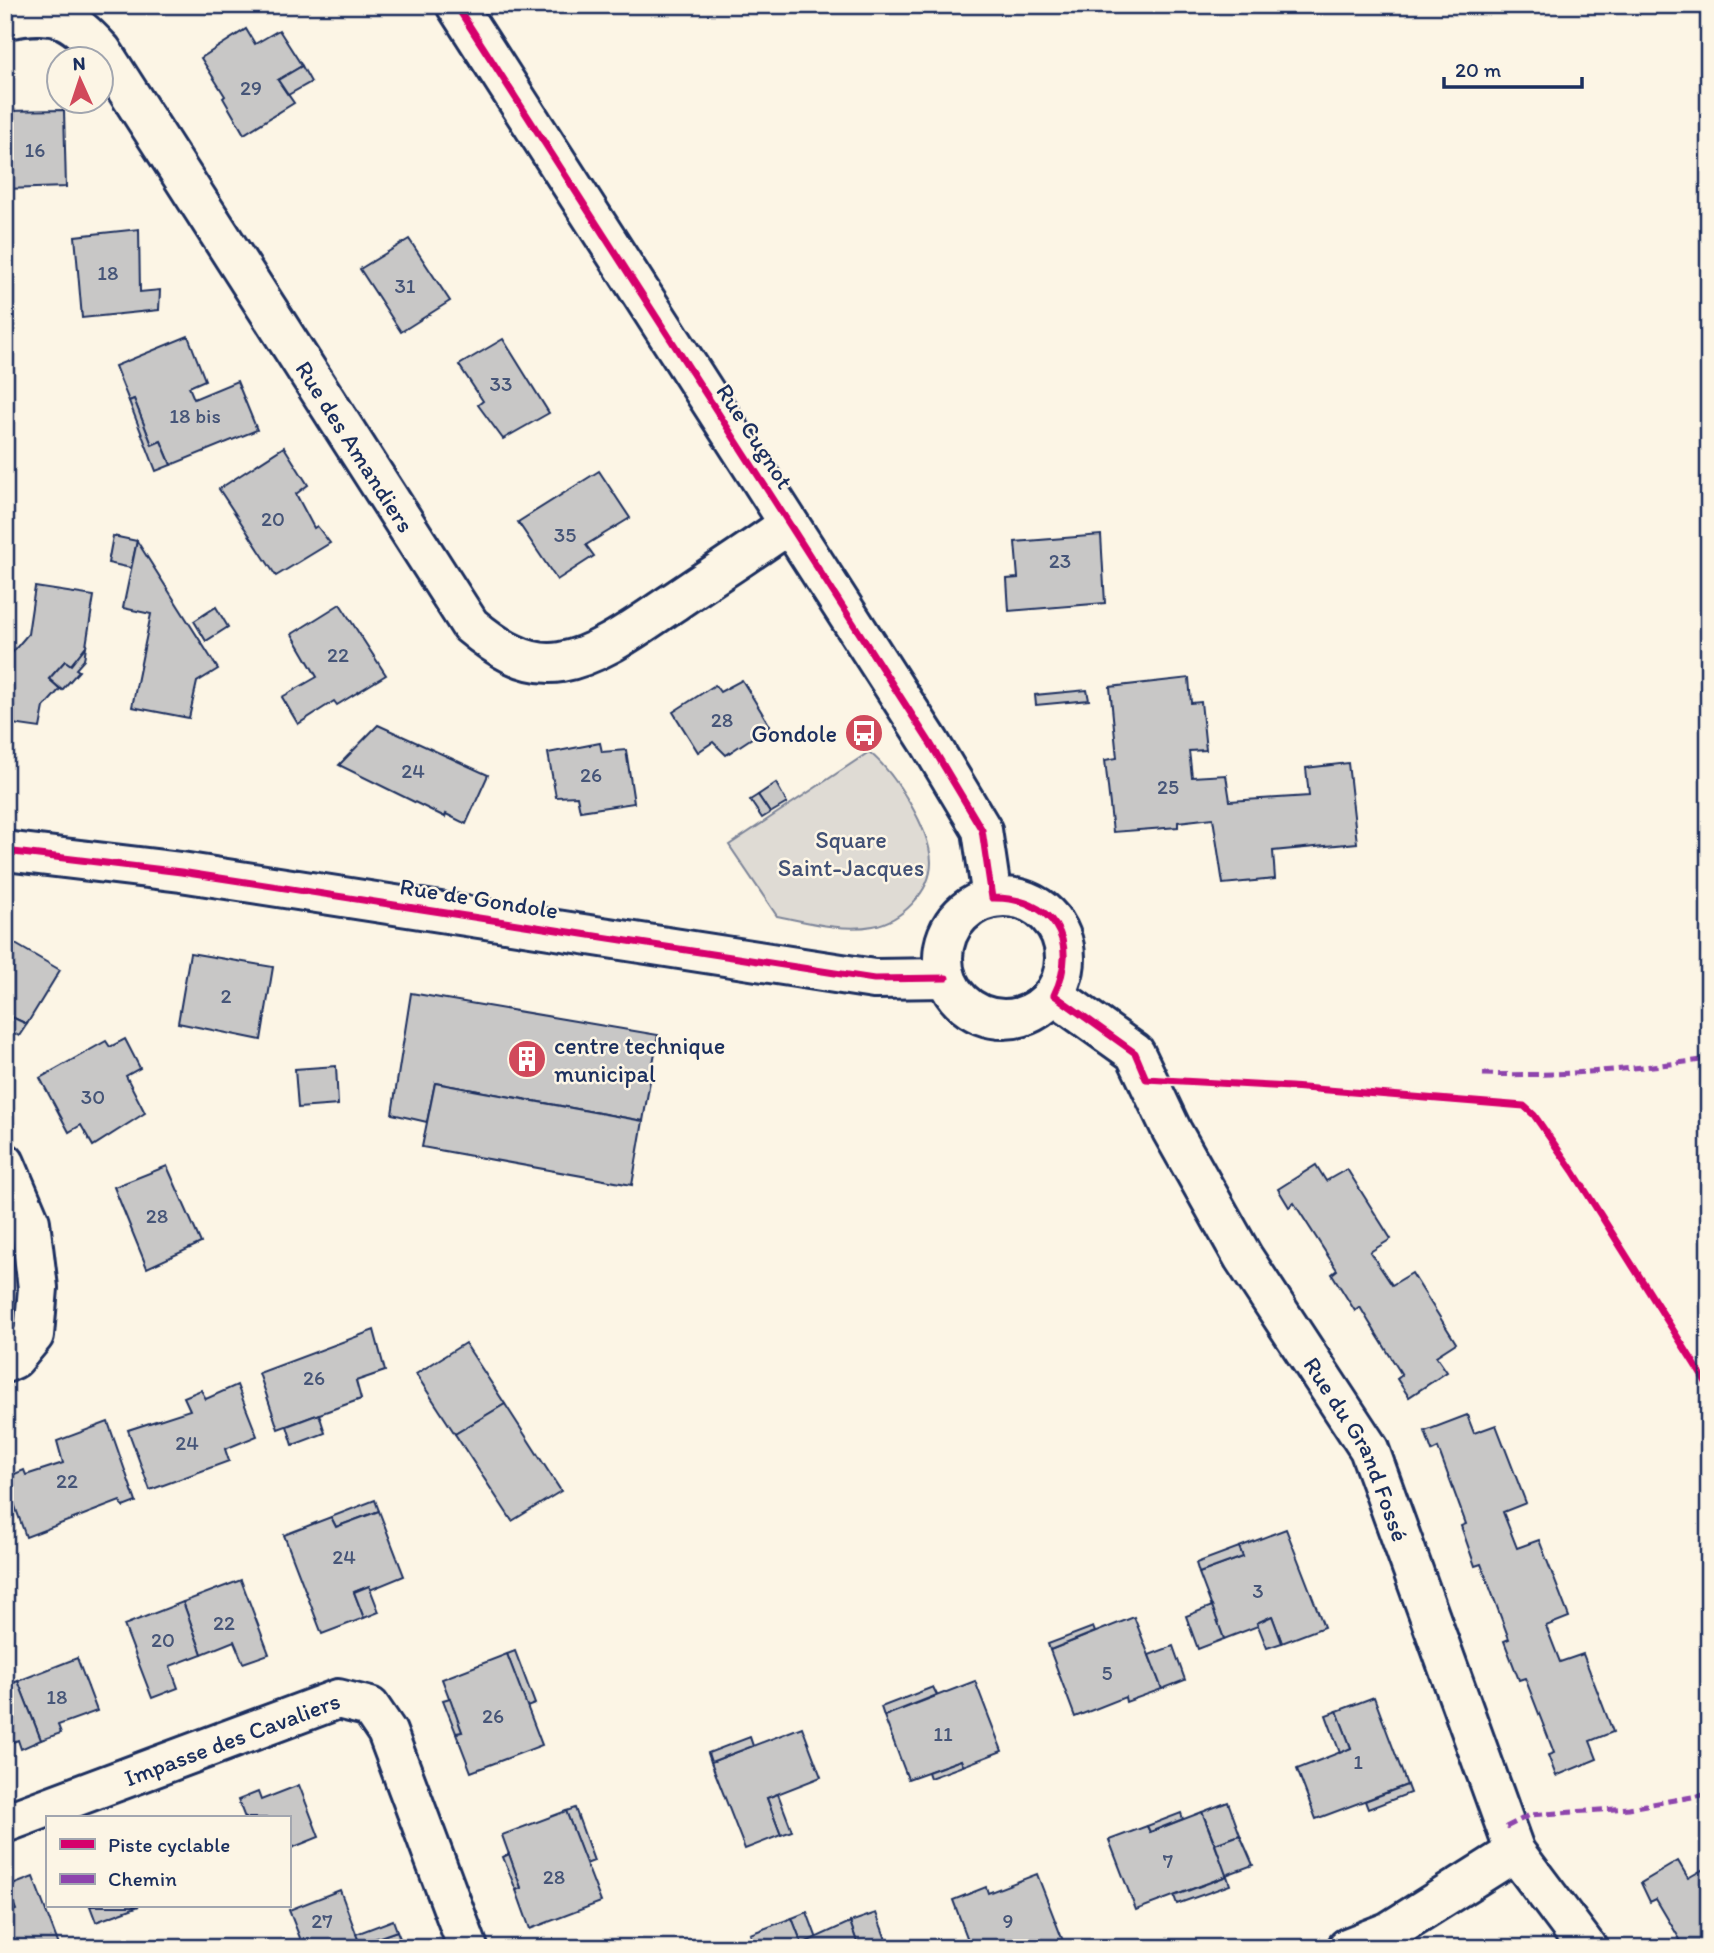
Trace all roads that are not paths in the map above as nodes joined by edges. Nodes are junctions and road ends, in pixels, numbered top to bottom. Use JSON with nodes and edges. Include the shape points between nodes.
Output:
{"nodes":[{"id":1,"x":456,"y":5,"type":"edge"},
{"id":2,"x":5,"y":19,"type":"edge"},
{"id":3,"x":789,"y":524,"type":"junction"},
{"id":4,"x":5,"y":851,"type":"edge"},
{"id":5,"x":992,"y":898,"type":"junction"},
{"id":6,"x":946,"y":978,"type":"junction"},
{"id":7,"x":1054,"y":995,"type":"junction"},
{"id":8,"x":5,"y":1163,"type":"edge"},
{"id":9,"x":5,"y":1363,"type":"edge"},
{"id":10,"x":5,"y":1823,"type":"edge"},
{"id":11,"x":1515,"y":1852,"type":"junction"},
{"id":12,"x":468,"y":1948,"type":"edge"},
{"id":13,"x":1347,"y":1948,"type":"edge"},
{"id":14,"x":1587,"y":1948,"type":"edge"}],
"edges":[{"from":1,"to":3,"type":"street","name":"Rue Cugnot"},
{"from":2,"to":3,"type":"street","name":"Rue des Amandiers","via":[[38,13],[63,17],[80,27],[102,51],[470,625],[500,650],[560,663],[586,654],[637,626]]},
{"from":3,"to":5,"type":"street","name":"Rue Cugnot","via":[[982,830]]},
{"from":4,"to":6,"type":"street","name":"Rue de Gondole","via":[[181,872],[874,979]]},
{"from":5,"to":6,"type":"street","via":[[968,909],[951,928],[943,953]]},
{"from":5,"to":7,"type":"street","via":[[1033,904],[1050,917],[1066,955]]},
{"from":6,"to":7,"type":"street","via":[[957,997],[974,1011],[995,1018],[1017,1018],[1038,1010]]},
{"from":7,"to":11,"type":"street","name":"Rue du Grand Fossé","via":[[1135,1053],[1172,1132],[1243,1257],[1369,1449]]},
{"from":8,"to":9,"type":"street","via":[[30,1222],[38,1288],[34,1335]]},
{"from":10,"to":12,"type":"street","name":"Impasse des Cavaliers","via":[[338,1699],[370,1707],[387,1732]]},
{"from":11,"to":13,"type":"street","via":[[1388,1932]]},
{"from":11,"to":14,"type":"street","name":"Rue du Grand Fossé"}]}
